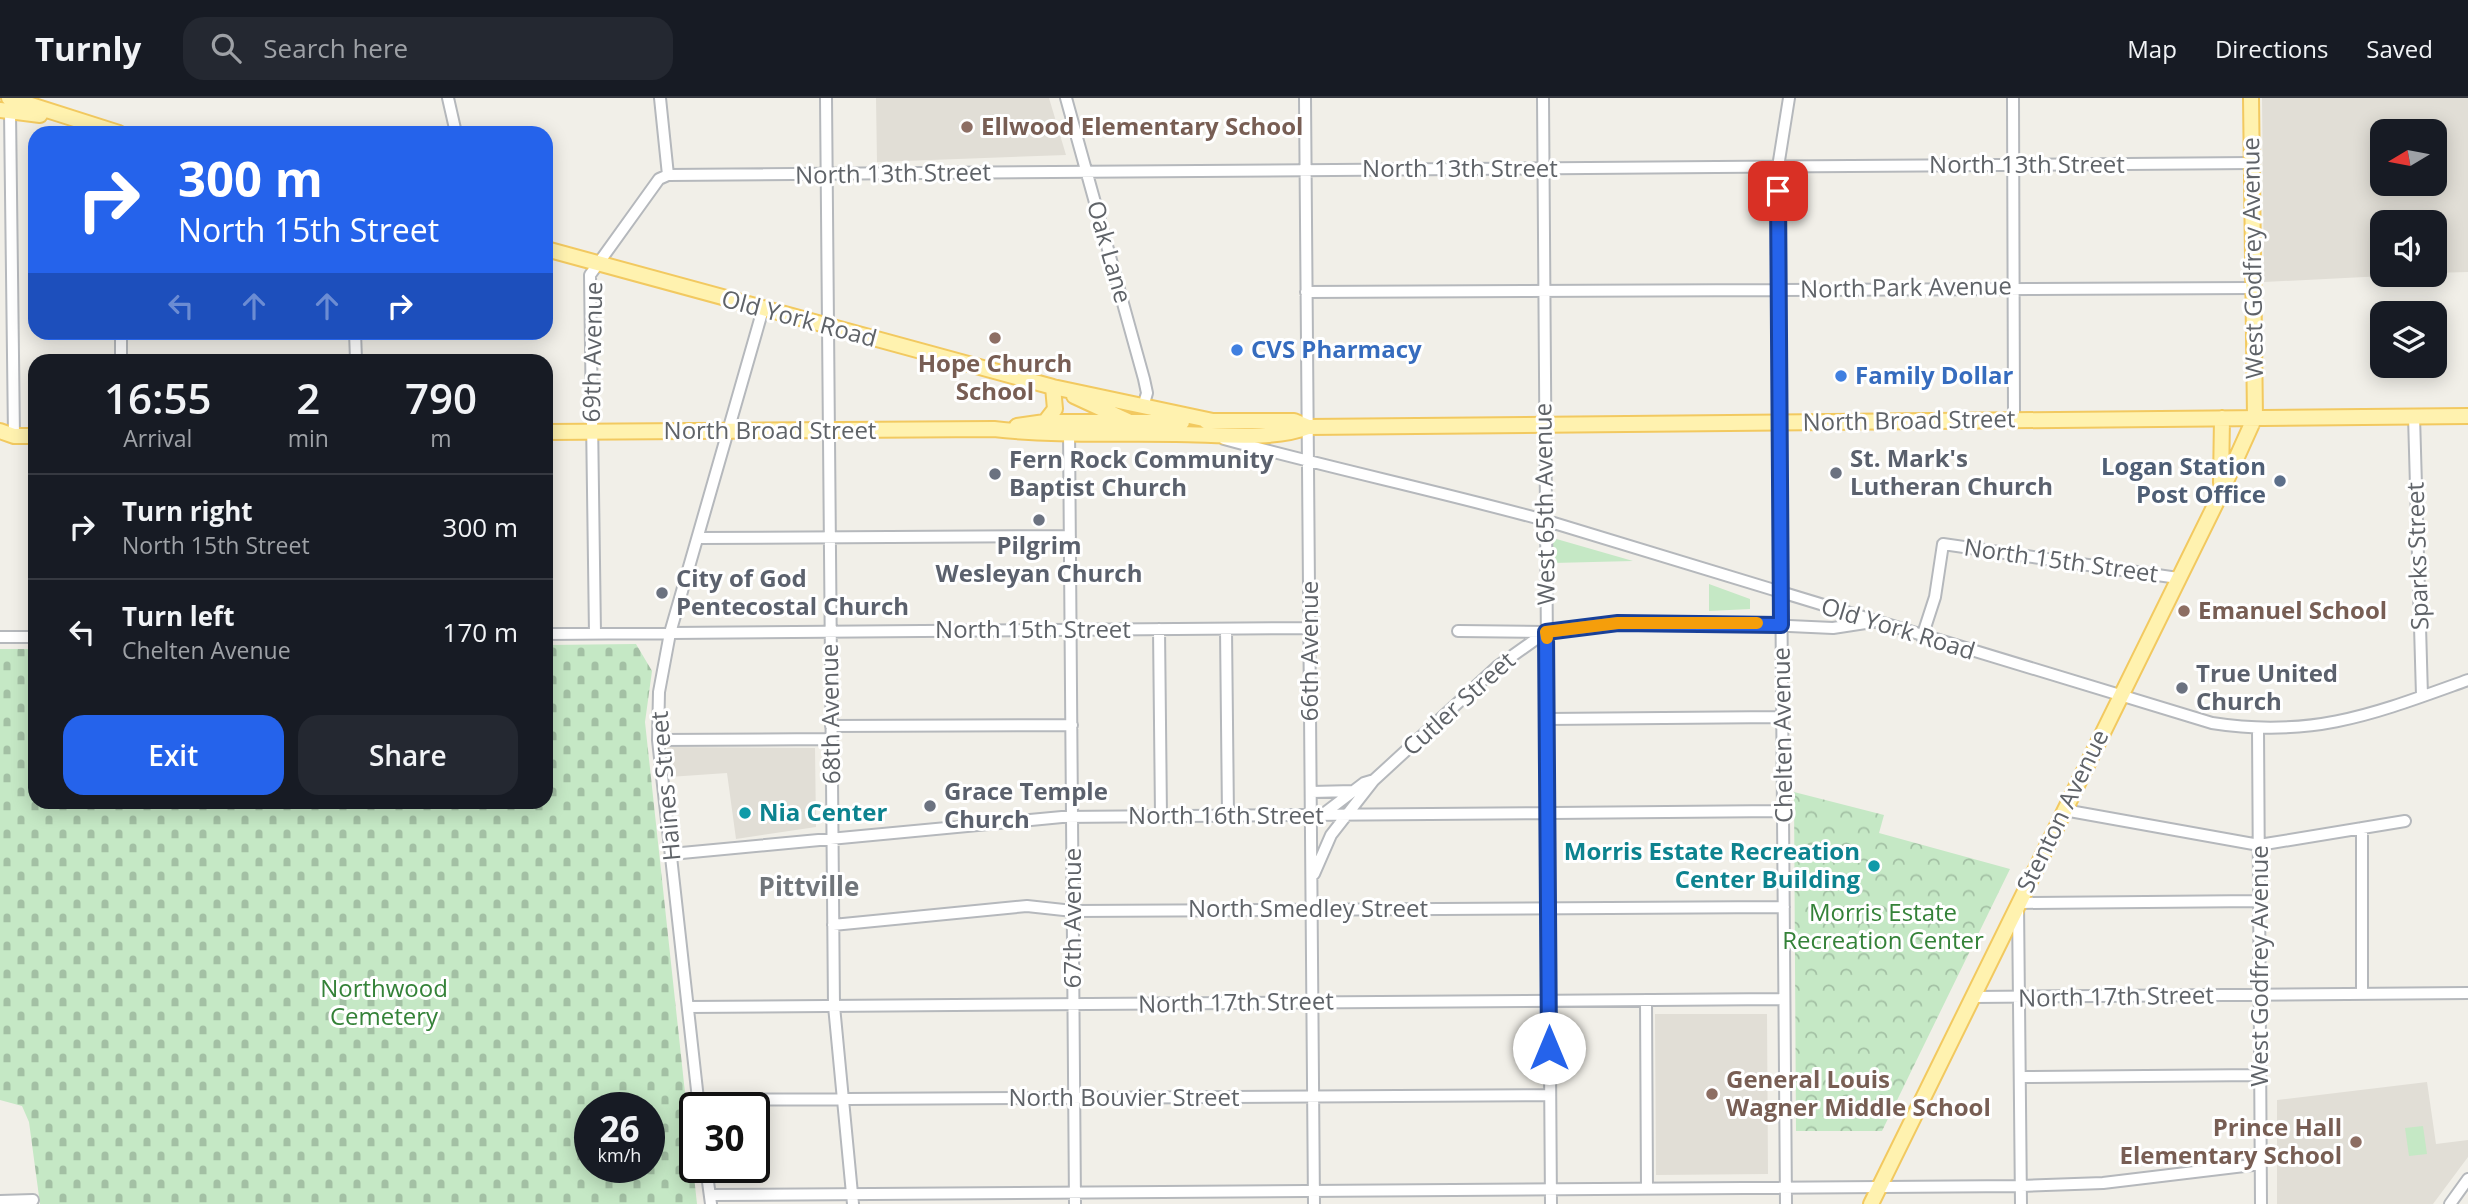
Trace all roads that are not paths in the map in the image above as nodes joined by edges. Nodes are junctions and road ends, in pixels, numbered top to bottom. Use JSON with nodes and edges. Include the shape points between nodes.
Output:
{"nodes":[{"id":1,"x":448,"y":98,"type":"edge"},
{"id":2,"x":660,"y":98,"type":"edge"},
{"id":3,"x":826,"y":98,"type":"edge"},
{"id":4,"x":1066,"y":98,"type":"edge"},
{"id":5,"x":1305,"y":98,"type":"edge"},
{"id":6,"x":1542,"y":98,"type":"edge"},
{"id":7,"x":1789,"y":98,"type":"edge"},
{"id":8,"x":2013,"y":98,"type":"edge"},
{"id":9,"x":2251,"y":98,"type":"edge"},
{"id":10,"x":6,"y":107,"type":"edge"},
{"id":11,"x":94,"y":126,"type":"edge"},
{"id":12,"x":454,"y":126,"type":"edge"},
{"id":13,"x":2252,"y":163,"type":"junction"},
{"id":14,"x":2014,"y":165,"type":"junction"},
{"id":15,"x":1778,"y":167,"type":"junction"},
{"id":16,"x":1543,"y":168,"type":"junction"},
{"id":17,"x":1306,"y":169,"type":"junction"},
{"id":18,"x":1087,"y":171,"type":"junction"},
{"id":19,"x":668,"y":175,"type":"junction"},
{"id":20,"x":827,"y":175,"type":"junction"},
{"id":21,"x":553,"y":251,"type":"edge"},
{"id":22,"x":598,"y":264,"type":"junction"},
{"id":23,"x":2014,"y":287,"type":"junction"},
{"id":24,"x":2253,"y":288,"type":"junction"},
{"id":25,"x":1778,"y":289,"type":"junction"},
{"id":26,"x":1306,"y":292,"type":"junction"},
{"id":27,"x":1542,"y":292,"type":"junction"},
{"id":28,"x":763,"y":309,"type":"junction"},
{"id":29,"x":827,"y":327,"type":"junction"},
{"id":30,"x":1053,"y":387,"type":"junction"},
{"id":31,"x":1143,"y":407,"type":"junction"},
{"id":32,"x":2414,"y":416,"type":"junction"},
{"id":33,"x":2468,"y":416,"type":"edge"},
{"id":34,"x":2222,"y":418,"type":"junction"},
{"id":35,"x":2255,"y":418,"type":"junction"},
{"id":36,"x":2014,"y":419,"type":"junction"},
{"id":37,"x":1045,"y":422,"type":"junction"},
{"id":38,"x":1131,"y":422,"type":"junction"},
{"id":39,"x":1779,"y":422,"type":"junction"},
{"id":40,"x":1544,"y":423,"type":"junction"},
{"id":41,"x":1210,"y":427,"type":"junction"},
{"id":42,"x":1308,"y":427,"type":"junction"},
{"id":43,"x":1069,"y":428,"type":"junction"},
{"id":44,"x":994,"y":429,"type":"junction"},
{"id":45,"x":829,"y":430,"type":"junction"},
{"id":46,"x":727,"y":431,"type":"junction"},
{"id":47,"x":553,"y":432,"type":"edge"},
{"id":48,"x":7,"y":433,"type":"edge"},
{"id":49,"x":592,"y":433,"type":"junction"},
{"id":50,"x":1150,"y":433,"type":"junction"},
{"id":51,"x":28,"y":435,"type":"edge"},
{"id":52,"x":0,"y":444,"type":"edge"},
{"id":53,"x":1309,"y":462,"type":"junction"},
{"id":54,"x":2218,"y":499,"type":"junction"},
{"id":55,"x":1544,"y":520,"type":"junction"},
{"id":56,"x":1070,"y":536,"type":"junction"},
{"id":57,"x":830,"y":537,"type":"junction"},
{"id":58,"x":698,"y":538,"type":"junction"},
{"id":59,"x":2178,"y":578,"type":"junction"},
{"id":60,"x":1782,"y":593,"type":"junction"},
{"id":61,"x":1875,"y":622,"type":"junction"},
{"id":62,"x":1781,"y":625,"type":"junction"},
{"id":63,"x":1310,"y":628,"type":"junction"},
{"id":64,"x":1071,"y":629,"type":"junction"},
{"id":65,"x":1159,"y":629,"type":"junction"},
{"id":66,"x":1226,"y":629,"type":"junction"},
{"id":67,"x":830,"y":631,"type":"junction"},
{"id":68,"x":1458,"y":631,"type":"dead end"},
{"id":69,"x":1546,"y":632,"type":"junction"},
{"id":70,"x":553,"y":634,"type":"edge"},
{"id":71,"x":595,"y":634,"type":"junction"},
{"id":72,"x":670,"y":634,"type":"junction"},
{"id":73,"x":1922,"y":636,"type":"junction"},
{"id":74,"x":28,"y":637,"type":"edge"},
{"id":75,"x":0,"y":638,"type":"edge"},
{"id":76,"x":2468,"y":680,"type":"edge"},
{"id":77,"x":2120,"y":696,"type":"junction"},
{"id":78,"x":2422,"y":696,"type":"junction"},
{"id":79,"x":1783,"y":717,"type":"junction"},
{"id":80,"x":1547,"y":719,"type":"junction"},
{"id":81,"x":1072,"y":725,"type":"junction"},
{"id":82,"x":831,"y":726,"type":"junction"},
{"id":83,"x":2258,"y":729,"type":"junction"},
{"id":84,"x":831,"y":739,"type":"junction"},
{"id":85,"x":658,"y":740,"type":"junction"},
{"id":86,"x":1374,"y":780,"type":"junction"},
{"id":87,"x":1311,"y":792,"type":"junction"},
{"id":88,"x":1354,"y":792,"type":"junction"},
{"id":89,"x":2064,"y":810,"type":"junction"},
{"id":90,"x":1784,"y":811,"type":"junction"},
{"id":91,"x":1547,"y":813,"type":"junction"},
{"id":92,"x":1316,"y":815,"type":"junction"},
{"id":93,"x":1161,"y":816,"type":"junction"},
{"id":94,"x":1228,"y":816,"type":"junction"},
{"id":95,"x":1346,"y":816,"type":"junction"},
{"id":96,"x":1072,"y":817,"type":"junction"},
{"id":97,"x":2405,"y":821,"type":"dead end"},
{"id":98,"x":2362,"y":828,"type":"junction"},
{"id":99,"x":833,"y":838,"type":"junction"},
{"id":100,"x":2259,"y":845,"type":"junction"},
{"id":101,"x":671,"y":854,"type":"junction"},
{"id":102,"x":1312,"y":879,"type":"junction"},
{"id":103,"x":2259,"y":901,"type":"junction"},
{"id":104,"x":2018,"y":903,"type":"junction"},
{"id":105,"x":1548,"y":907,"type":"junction"},
{"id":106,"x":1784,"y":907,"type":"junction"},
{"id":107,"x":1312,"y":909,"type":"junction"},
{"id":108,"x":1073,"y":911,"type":"junction"},
{"id":109,"x":833,"y":925,"type":"junction"},
{"id":110,"x":2468,"y":993,"type":"edge"},
{"id":111,"x":2362,"y":994,"type":"junction"},
{"id":112,"x":2260,"y":995,"type":"junction"},
{"id":113,"x":1973,"y":997,"type":"junction"},
{"id":114,"x":2018,"y":998,"type":"junction"},
{"id":115,"x":1784,"y":999,"type":"junction"},
{"id":116,"x":1646,"y":1000,"type":"junction"},
{"id":117,"x":1549,"y":1001,"type":"junction"},
{"id":118,"x":1312,"y":1002,"type":"junction"},
{"id":119,"x":1074,"y":1005,"type":"junction"},
{"id":120,"x":834,"y":1006,"type":"junction"},
{"id":121,"x":688,"y":1007,"type":"junction"},
{"id":122,"x":2260,"y":1075,"type":"junction"},
{"id":123,"x":2021,"y":1077,"type":"junction"},
{"id":124,"x":698,"y":1092,"type":"edge"},
{"id":125,"x":1550,"y":1095,"type":"junction"},
{"id":126,"x":1313,"y":1097,"type":"junction"},
{"id":127,"x":1074,"y":1098,"type":"junction"},
{"id":128,"x":844,"y":1100,"type":"junction"},
{"id":129,"x":770,"y":1102,"type":"edge"},
{"id":130,"x":2261,"y":1164,"type":"junction"},
{"id":131,"x":2468,"y":1179,"type":"edge"},
{"id":132,"x":1880,"y":1186,"type":"junction"},
{"id":133,"x":2021,"y":1186,"type":"junction"},
{"id":134,"x":1786,"y":1187,"type":"junction"},
{"id":135,"x":1551,"y":1188,"type":"junction"},
{"id":136,"x":1647,"y":1188,"type":"junction"},
{"id":137,"x":1314,"y":1190,"type":"junction"},
{"id":138,"x":1075,"y":1198,"type":"edge"},
{"id":139,"x":853,"y":1199,"type":"edge"},
{"id":140,"x":33,"y":1200,"type":"dead end"},
{"id":141,"x":710,"y":1200,"type":"edge"},
{"id":142,"x":0,"y":1201,"type":"edge"},
{"id":143,"x":1314,"y":1204,"type":"edge"},
{"id":144,"x":1551,"y":1204,"type":"edge"},
{"id":145,"x":1786,"y":1204,"type":"edge"},
{"id":146,"x":1871,"y":1204,"type":"edge"},
{"id":147,"x":2021,"y":1204,"type":"edge"},
{"id":148,"x":2262,"y":1204,"type":"edge"},
{"id":149,"x":2450,"y":1204,"type":"edge"}],
"edges":[{"from":1,"to":12,"type":"street"},
{"from":2,"to":19,"type":"street"},
{"from":3,"to":20,"type":"street","name":"68th Avenue"},
{"from":4,"to":18,"type":"street","name":"Oak Lane"},
{"from":5,"to":17,"type":"street","name":"66th Avenue"},
{"from":6,"to":16,"type":"street","name":"West 65th Avenue"},
{"from":7,"to":15,"type":"street","name":"Chelten Avenue"},
{"from":8,"to":14,"type":"street"},
{"from":9,"to":13,"type":"main road","name":"West Godfrey Avenue"},
{"from":10,"to":11,"type":"main road"},
{"from":10,"to":48,"type":"street"},
{"from":13,"to":14,"type":"street","name":"North 13th Street"},
{"from":13,"to":24,"type":"main road","name":"West Godfrey Avenue"},
{"from":14,"to":15,"type":"street","name":"North 13th Street"},
{"from":14,"to":23,"type":"street"},
{"from":15,"to":16,"type":"street","name":"North 13th Street"},
{"from":15,"to":25,"type":"street","name":"Chelten Avenue"},
{"from":16,"to":17,"type":"street","name":"North 13th Street"},
{"from":16,"to":27,"type":"street","name":"West 65th Avenue"},
{"from":17,"to":18,"type":"street","name":"North 13th Street"},
{"from":17,"to":26,"type":"street","name":"66th Avenue"},
{"from":18,"to":20,"type":"street","name":"North 13th Street"},
{"from":18,"to":31,"type":"street","name":"Oak Lane","via":[[1144,379]]},
{"from":19,"to":20,"type":"street","name":"North 13th Street"},
{"from":19,"to":22,"type":"street","name":"69th Avenue","via":[[659,180]]},
{"from":20,"to":29,"type":"street","name":"68th Avenue"},
{"from":21,"to":22,"type":"main road","name":"Old York Road"},
{"from":22,"to":28,"type":"main road","name":"Old York Road"},
{"from":22,"to":49,"type":"street","name":"69th Avenue","via":[[590,275]]},
{"from":23,"to":24,"type":"street","name":"North Park Avenue"},
{"from":23,"to":25,"type":"street","name":"North Park Avenue"},
{"from":23,"to":36,"type":"street"},
{"from":24,"to":35,"type":"main road","name":"West Godfrey Avenue"},
{"from":25,"to":27,"type":"street","name":"North Park Avenue"},
{"from":25,"to":39,"type":"street","name":"Chelten Avenue"},
{"from":26,"to":27,"type":"street","name":"North Park Avenue"},
{"from":26,"to":42,"type":"street","name":"66th Avenue"},
{"from":27,"to":40,"type":"street","name":"West 65th Avenue"},
{"from":28,"to":29,"type":"main road","name":"Old York Road"},
{"from":28,"to":46,"type":"street","name":"Haines Street"},
{"from":29,"to":30,"type":"main road","name":"Old York Road"},
{"from":29,"to":45,"type":"street","name":"68th Avenue"},
{"from":30,"to":31,"type":"main road","name":"Old York Road"},
{"from":30,"to":37,"type":"main road","via":[[1055,409]]},
{"from":30,"to":38,"type":"main road","name":"Old York Road"},
{"from":31,"to":41,"type":"main road","name":"Old York Road"},
{"from":32,"to":33,"type":"main road","name":"North Broad Street"},
{"from":32,"to":35,"type":"main road","name":"North Broad Street"},
{"from":32,"to":78,"type":"street","name":"Sparks Street"},
{"from":34,"to":35,"type":"main road","name":"North Broad Street"},
{"from":34,"to":36,"type":"main road","name":"North Broad Street"},
{"from":34,"to":54,"type":"main road","via":[[2223,469]]},
{"from":35,"to":54,"type":"main road","name":"Stenton Avenue"},
{"from":36,"to":39,"type":"main road","name":"North Broad Street"},
{"from":37,"to":43,"type":"main road","name":"North Broad Street"},
{"from":37,"to":44,"type":"main road","name":"North Broad Street"},
{"from":38,"to":41,"type":"main road","name":"North Broad Street"},
{"from":38,"to":43,"type":"main road","name":"North Broad Street"},
{"from":38,"to":50,"type":"main road","name":"Old York Road"},
{"from":39,"to":40,"type":"main road","name":"North Broad Street"},
{"from":39,"to":60,"type":"street","name":"Chelten Avenue"},
{"from":40,"to":42,"type":"main road","name":"North Broad Street"},
{"from":40,"to":55,"type":"street","name":"West 65th Avenue"},
{"from":41,"to":42,"type":"main road","name":"North Broad Street","via":[[1294,421]]},
{"from":41,"to":50,"type":"main road","name":"North Broad Street"},
{"from":41,"to":53,"type":"street","name":"Old York Road"},
{"from":42,"to":53,"type":"street","name":"66th Avenue"},
{"from":43,"to":44,"type":"main road","name":"North Broad Street"},
{"from":43,"to":50,"type":"main road","name":"North Broad Street"},
{"from":43,"to":56,"type":"street","name":"67th Avenue"},
{"from":44,"to":45,"type":"main road","name":"North Broad Street"},
{"from":45,"to":46,"type":"main road","name":"North Broad Street"},
{"from":45,"to":57,"type":"street","name":"68th Avenue"},
{"from":46,"to":49,"type":"main road","name":"North Broad Street"},
{"from":46,"to":58,"type":"street","name":"Haines Street"},
{"from":47,"to":49,"type":"main road","name":"North Broad Street"},
{"from":48,"to":51,"type":"main road"},
{"from":48,"to":52,"type":"main road"},
{"from":49,"to":71,"type":"street","name":"69th Avenue"},
{"from":53,"to":55,"type":"street","name":"Old York Road"},
{"from":53,"to":63,"type":"street","name":"66th Avenue"},
{"from":54,"to":59,"type":"main road","name":"Stenton Avenue"},
{"from":55,"to":60,"type":"street","name":"Old York Road"},
{"from":55,"to":69,"type":"street","name":"West 65th Avenue"},
{"from":56,"to":57,"type":"street"},
{"from":56,"to":64,"type":"street","name":"67th Avenue"},
{"from":57,"to":58,"type":"street"},
{"from":57,"to":67,"type":"street","name":"68th Avenue"},
{"from":58,"to":72,"type":"street","name":"Haines Street"},
{"from":59,"to":73,"type":"street","name":"North 15th Street","via":[[1943,544],[1935,597]]},
{"from":59,"to":77,"type":"main road","name":"Stenton Avenue"},
{"from":60,"to":61,"type":"street","name":"Old York Road"},
{"from":60,"to":62,"type":"street","name":"Chelten Avenue"},
{"from":61,"to":62,"type":"street","via":[[1833,628]]},
{"from":61,"to":73,"type":"street","name":"Old York Road"},
{"from":62,"to":69,"type":"street","via":[[1618,623]]},
{"from":62,"to":79,"type":"street","name":"Chelten Avenue"},
{"from":63,"to":66,"type":"street","name":"North 15th Street"},
{"from":63,"to":87,"type":"street","name":"66th Avenue"},
{"from":64,"to":65,"type":"street","name":"North 15th Street"},
{"from":64,"to":67,"type":"street","name":"North 15th Street"},
{"from":64,"to":81,"type":"street","name":"67th Avenue"},
{"from":65,"to":66,"type":"street","name":"North 15th Street"},
{"from":65,"to":93,"type":"street"},
{"from":66,"to":94,"type":"street"},
{"from":67,"to":72,"type":"street","name":"North 15th Street"},
{"from":67,"to":82,"type":"street","name":"68th Avenue"},
{"from":68,"to":69,"type":"street"},
{"from":69,"to":80,"type":"street","name":"West 65th Avenue"},
{"from":69,"to":86,"type":"street","name":"Cutler Street","via":[[1498,666]]},
{"from":70,"to":71,"type":"street","name":"North 15th Street"},
{"from":71,"to":72,"type":"street","name":"North 15th Street"},
{"from":72,"to":85,"type":"street","name":"Haines Street","via":[[659,692]]},
{"from":73,"to":77,"type":"street","name":"Old York Road"},
{"from":74,"to":75,"type":"street"},
{"from":76,"to":78,"type":"street","name":"Old York Road"},
{"from":77,"to":83,"type":"street","name":"Old York Road","via":[[2212,723]]},
{"from":77,"to":89,"type":"main road","name":"Stenton Avenue"},
{"from":78,"to":83,"type":"street","name":"Old York Road","via":[[2349,721]]},
{"from":79,"to":80,"type":"street"},
{"from":79,"to":90,"type":"street","name":"Chelten Avenue"},
{"from":80,"to":91,"type":"street","name":"West 65th Avenue"},
{"from":81,"to":82,"type":"street"},
{"from":81,"to":96,"type":"street","name":"67th Avenue"},
{"from":82,"to":84,"type":"street","name":"68th Avenue"},
{"from":83,"to":100,"type":"street","name":"West Godfrey Avenue"},
{"from":84,"to":85,"type":"street"},
{"from":84,"to":99,"type":"street","name":"68th Avenue"},
{"from":85,"to":101,"type":"street","name":"Haines Street"},
{"from":86,"to":88,"type":"street","name":"Cutler Street"},
{"from":86,"to":95,"type":"street","name":"Cutler Street"},
{"from":87,"to":88,"type":"street"},
{"from":87,"to":92,"type":"street","name":"66th Avenue"},
{"from":88,"to":92,"type":"street","name":"Cutler Street"},
{"from":89,"to":100,"type":"street"},
{"from":89,"to":104,"type":"main road","name":"Stenton Avenue"},
{"from":90,"to":91,"type":"street","name":"North 16th Street"},
{"from":90,"to":106,"type":"street","name":"Chelten Avenue"},
{"from":91,"to":95,"type":"street","name":"North 16th Street"},
{"from":91,"to":105,"type":"street","name":"West 65th Avenue"},
{"from":92,"to":94,"type":"street","name":"North 16th Street"},
{"from":92,"to":95,"type":"street","name":"North 16th Street"},
{"from":92,"to":102,"type":"street","name":"66th Avenue"},
{"from":93,"to":94,"type":"street","name":"North 16th Street"},
{"from":93,"to":96,"type":"street","name":"North 16th Street"},
{"from":95,"to":102,"type":"street","name":"Cutler Street","via":[[1331,835]]},
{"from":96,"to":99,"type":"street","name":"North 16th Street"},
{"from":96,"to":108,"type":"street","name":"67th Avenue"},
{"from":97,"to":98,"type":"street"},
{"from":98,"to":100,"type":"street"},
{"from":98,"to":111,"type":"street"},
{"from":99,"to":101,"type":"street","name":"North 16th Street"},
{"from":99,"to":109,"type":"street","name":"68th Avenue"},
{"from":100,"to":103,"type":"street","name":"West Godfrey Avenue"},
{"from":101,"to":121,"type":"street","name":"Haines Street"},
{"from":102,"to":107,"type":"street","name":"66th Avenue"},
{"from":103,"to":104,"type":"street"},
{"from":103,"to":112,"type":"street","name":"West Godfrey Avenue"},
{"from":104,"to":113,"type":"main road","name":"Stenton Avenue"},
{"from":104,"to":114,"type":"street"},
{"from":105,"to":106,"type":"street","name":"North Smedley Street"},
{"from":105,"to":107,"type":"street","name":"North Smedley Street"},
{"from":105,"to":117,"type":"street","name":"West 65th Avenue"},
{"from":106,"to":115,"type":"street","name":"Chelten Avenue"},
{"from":107,"to":108,"type":"street","name":"North Smedley Street"},
{"from":107,"to":118,"type":"street","name":"66th Avenue"},
{"from":108,"to":109,"type":"street","name":"North Smedley Street","via":[[1027,906]]},
{"from":108,"to":119,"type":"street","name":"67th Avenue"},
{"from":109,"to":120,"type":"street","name":"68th Avenue"},
{"from":110,"to":111,"type":"street","name":"North 17th Street"},
{"from":111,"to":112,"type":"street","name":"North 17th Street"},
{"from":112,"to":114,"type":"street","name":"North 17th Street"},
{"from":112,"to":122,"type":"street","name":"West Godfrey Avenue"},
{"from":113,"to":114,"type":"street","name":"North 17th Street"},
{"from":113,"to":132,"type":"main road","name":"Stenton Avenue"},
{"from":114,"to":123,"type":"street"},
{"from":115,"to":116,"type":"street","name":"North 17th Street"},
{"from":115,"to":134,"type":"street","name":"Chelten Avenue"},
{"from":116,"to":117,"type":"street","name":"North 17th Street"},
{"from":116,"to":136,"type":"street"},
{"from":117,"to":118,"type":"street","name":"North 17th Street"},
{"from":117,"to":125,"type":"street","name":"West 65th Avenue"},
{"from":118,"to":119,"type":"street","name":"North 17th Street"},
{"from":118,"to":126,"type":"street","name":"66th Avenue"},
{"from":119,"to":120,"type":"street","name":"North 17th Street"},
{"from":119,"to":127,"type":"street","name":"67th Avenue"},
{"from":120,"to":121,"type":"street","name":"North 17th Street"},
{"from":120,"to":128,"type":"street","name":"68th Avenue"},
{"from":121,"to":124,"type":"street","name":"Haines Street"},
{"from":122,"to":123,"type":"street"},
{"from":122,"to":130,"type":"street","name":"West Godfrey Avenue"},
{"from":123,"to":133,"type":"street"},
{"from":125,"to":126,"type":"street","name":"North Bouvier Street"},
{"from":125,"to":135,"type":"street","name":"West 65th Avenue"},
{"from":126,"to":127,"type":"street","name":"North Bouvier Street"},
{"from":126,"to":137,"type":"street","name":"66th Avenue"},
{"from":127,"to":128,"type":"street","name":"North Bouvier Street"},
{"from":127,"to":138,"type":"street","name":"67th Avenue"},
{"from":128,"to":129,"type":"street","name":"North Bouvier Street"},
{"from":128,"to":139,"type":"street","name":"68th Avenue"},
{"from":130,"to":133,"type":"street","via":[[2103,1183]]},
{"from":130,"to":148,"type":"street","name":"West Godfrey Avenue"},
{"from":131,"to":149,"type":"street"},
{"from":132,"to":133,"type":"street"},
{"from":132,"to":134,"type":"street"},
{"from":132,"to":146,"type":"main road","name":"Stenton Avenue"},
{"from":133,"to":147,"type":"street"},
{"from":134,"to":136,"type":"street"},
{"from":134,"to":145,"type":"street","name":"Chelten Avenue"},
{"from":135,"to":136,"type":"street"},
{"from":135,"to":137,"type":"street"},
{"from":135,"to":144,"type":"street","name":"West 65th Avenue"},
{"from":137,"to":138,"type":"street"},
{"from":137,"to":143,"type":"street","name":"66th Avenue"},
{"from":138,"to":139,"type":"street"},
{"from":139,"to":141,"type":"street"},
{"from":140,"to":142,"type":"street"}]}
